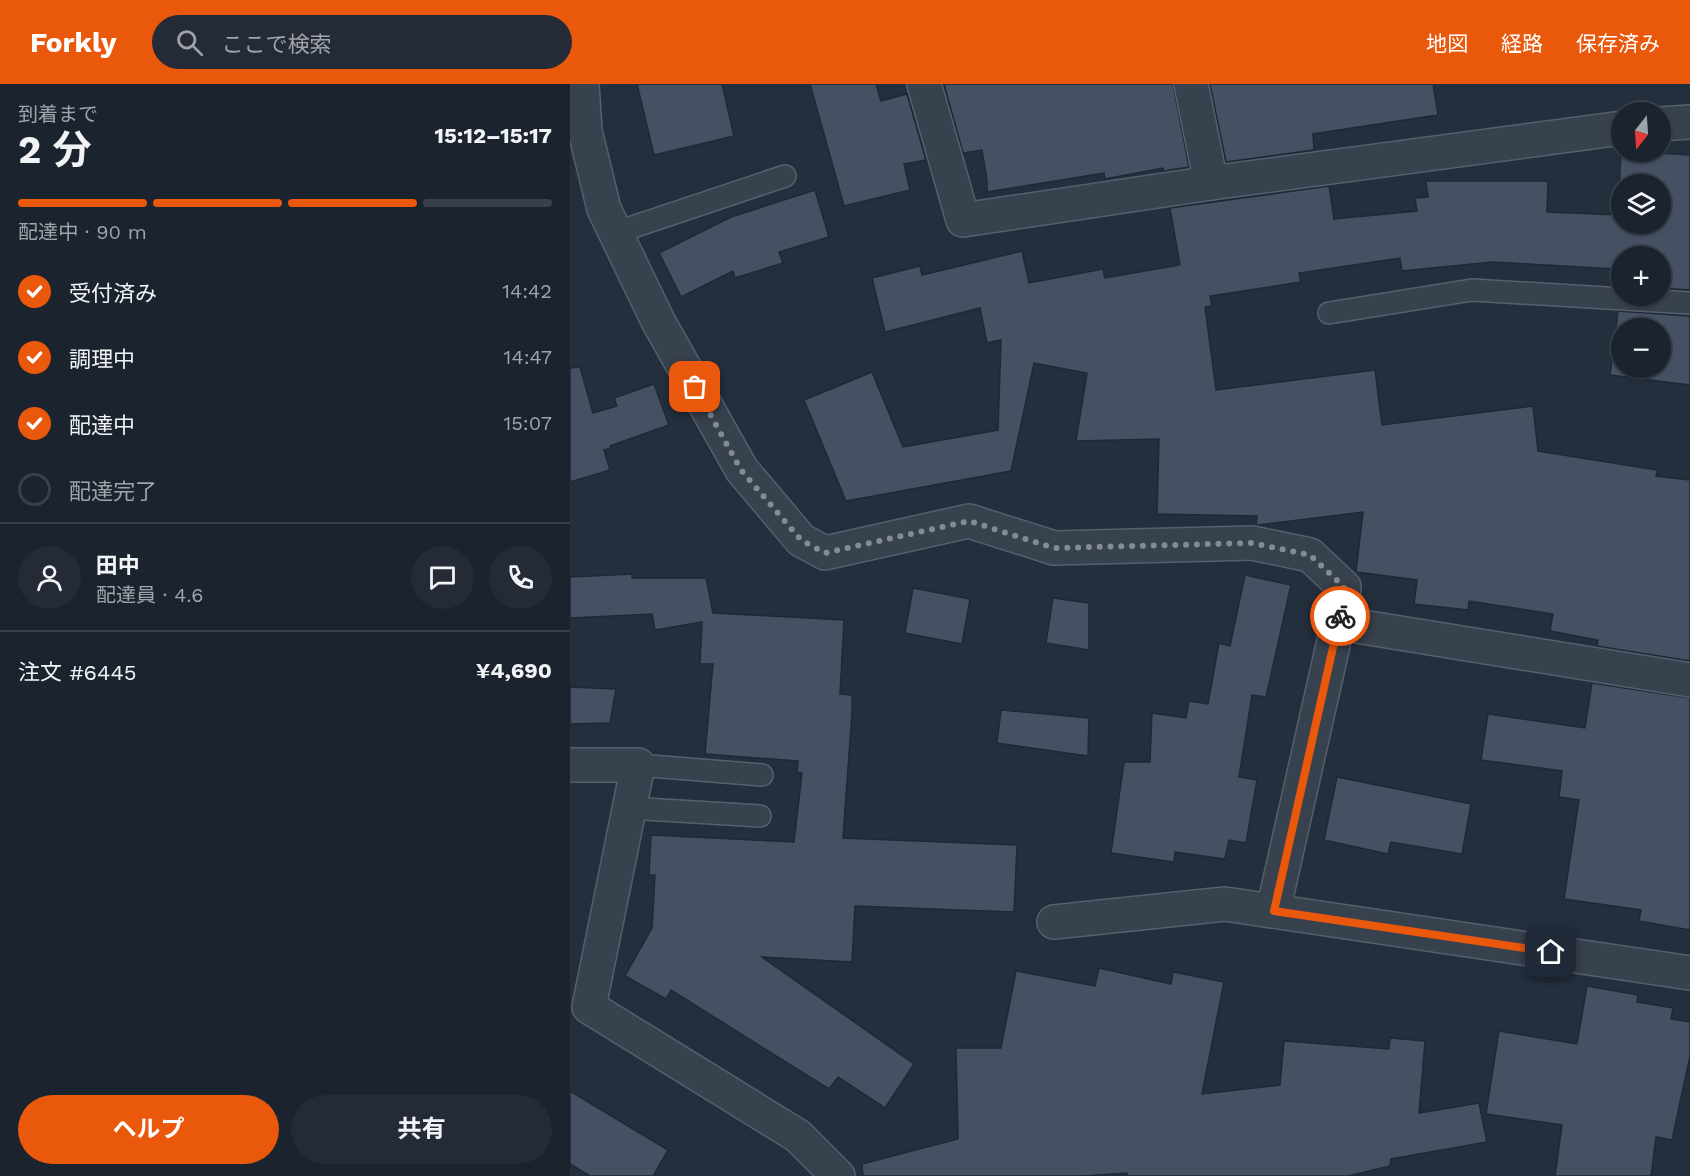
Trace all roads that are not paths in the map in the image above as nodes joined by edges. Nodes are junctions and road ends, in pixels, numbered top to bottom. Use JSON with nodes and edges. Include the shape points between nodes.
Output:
{"nodes":[{"id":1,"x":582,"y":84,"type":"edge"},
{"id":2,"x":924,"y":84,"type":"edge"},
{"id":3,"x":1191,"y":84,"type":"edge"},
{"id":4,"x":1690,"y":122,"type":"edge"},
{"id":5,"x":1671,"y":123,"type":"edge"},
{"id":6,"x":1611,"y":129,"type":"edge"},
{"id":7,"x":785,"y":176,"type":"dead end"},
{"id":8,"x":1211,"y":183,"type":"junction"},
{"id":9,"x":615,"y":233,"type":"junction"},
{"id":10,"x":1690,"y":303,"type":"edge"},
{"id":11,"x":1329,"y":312,"type":"dead end"},
{"id":12,"x":1338,"y":623,"type":"junction"},
{"id":13,"x":1690,"y":680,"type":"edge"},
{"id":14,"x":570,"y":765,"type":"edge"},
{"id":15,"x":638,"y":765,"type":"junction"},
{"id":16,"x":762,"y":775,"type":"dead end"},
{"id":17,"x":629,"y":808,"type":"junction"},
{"id":18,"x":760,"y":816,"type":"dead end"},
{"id":19,"x":1274,"y":911,"type":"junction"},
{"id":20,"x":1054,"y":922,"type":"dead end"},
{"id":21,"x":1690,"y":973,"type":"edge"},
{"id":22,"x":838,"y":1176,"type":"edge"}],
"edges":[{"from":1,"to":9,"type":"street","via":[[585,131],[604,209]]},
{"from":2,"to":8,"type":"street","via":[[963,220]]},
{"from":3,"to":8,"type":"street"},
{"from":4,"to":5,"type":"street"},
{"from":6,"to":8,"type":"street"},
{"from":7,"to":9,"type":"lane"},
{"from":9,"to":12,"type":"street","via":[[658,321],[741,470],[801,540],[825,553],[969,521],[1054,548],[1252,543],[1310,555],[1344,587]]},
{"from":10,"to":11,"type":"lane","via":[[1472,290]]},
{"from":12,"to":13,"type":"street"},
{"from":12,"to":19,"type":"street"},
{"from":14,"to":15,"type":"street"},
{"from":15,"to":16,"type":"lane"},
{"from":15,"to":17,"type":"street"},
{"from":17,"to":18,"type":"lane"},
{"from":17,"to":22,"type":"street","via":[[589,1007],[798,1136]]},
{"from":19,"to":20,"type":"street","via":[[1225,904]]},
{"from":19,"to":21,"type":"street"}]}
